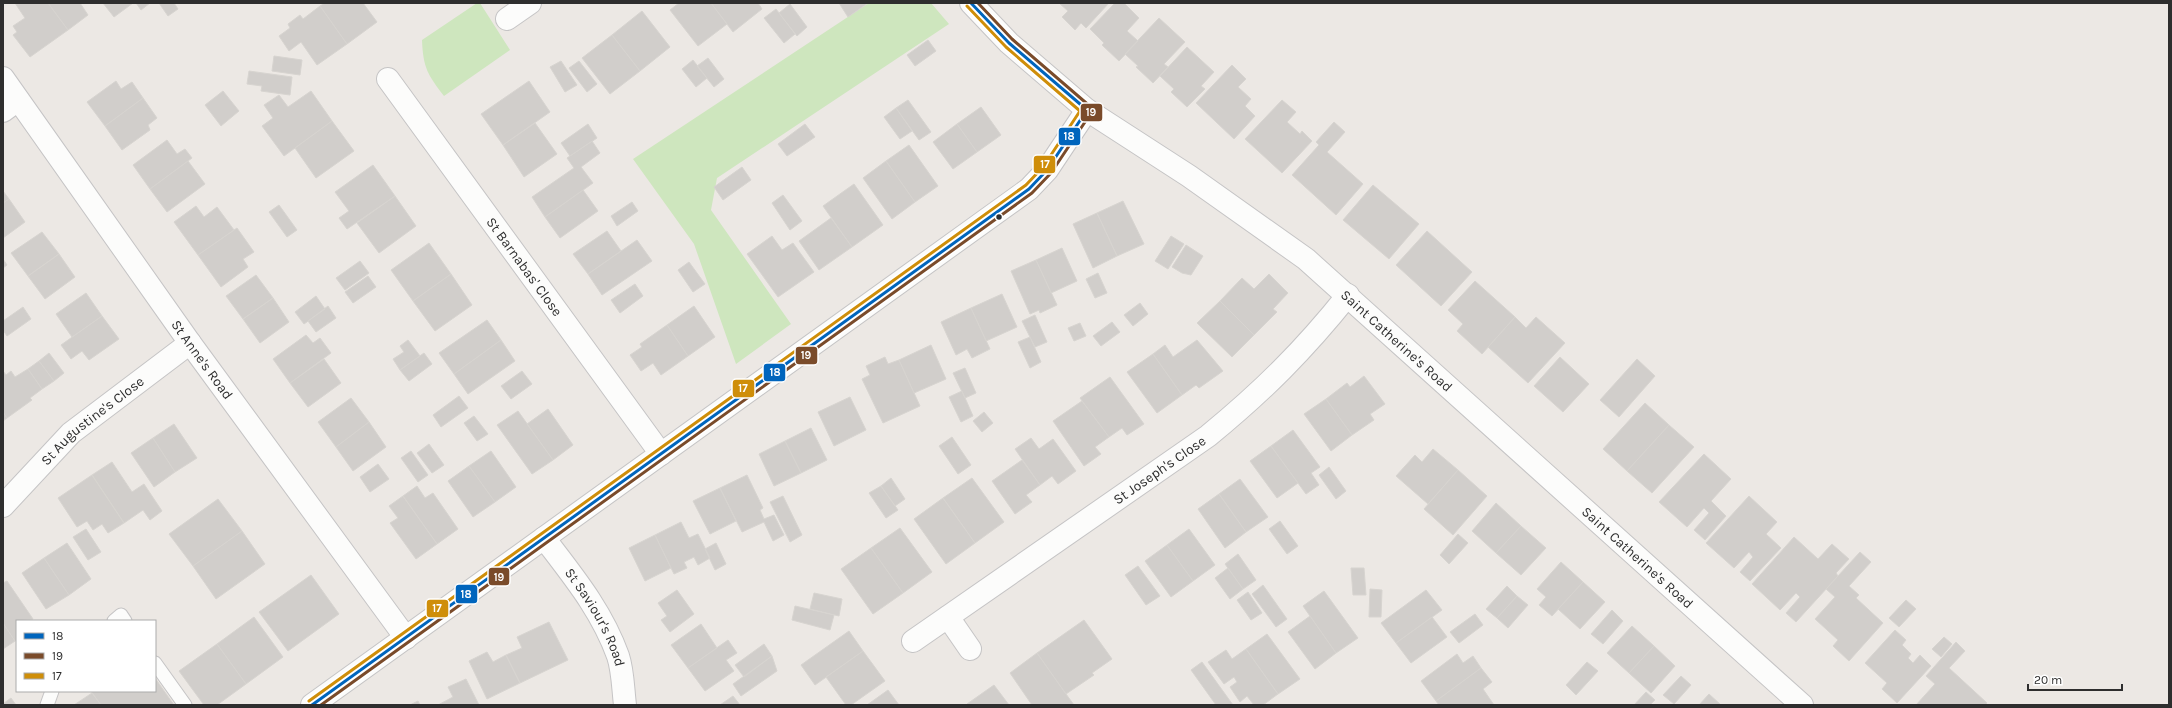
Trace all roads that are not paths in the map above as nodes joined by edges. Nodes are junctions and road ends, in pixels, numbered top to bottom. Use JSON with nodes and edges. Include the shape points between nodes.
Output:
{"nodes":[{"id":1,"x":530,"y":3,"type":"edge"},
{"id":2,"x":971,"y":3,"type":"edge"},
{"id":3,"x":507,"y":19,"type":"dead end"},
{"id":4,"x":3,"y":78,"type":"edge"},
{"id":5,"x":388,"y":79,"type":"dead end"},
{"id":6,"x":10,"y":105,"type":"edge"},
{"id":7,"x":1087,"y":110,"type":"junction"},
{"id":8,"x":1348,"y":295,"type":"junction"},
{"id":9,"x":190,"y":343,"type":"junction"},
{"id":10,"x":661,"y":454,"type":"junction"},
{"id":11,"x":3,"y":506,"type":"edge"},
{"id":12,"x":544,"y":538,"type":"junction"},
{"id":13,"x":948,"y":617,"type":"junction"},
{"id":14,"x":115,"y":620,"type":"edge"},
{"id":15,"x":124,"y":620,"type":"edge"},
{"id":16,"x":406,"y":638,"type":"junction"},
{"id":17,"x":913,"y":641,"type":"dead end"},
{"id":18,"x":970,"y":649,"type":"dead end"},
{"id":19,"x":156,"y":664,"type":"edge"},
{"id":20,"x":52,"y":692,"type":"edge"},
{"id":21,"x":46,"y":705,"type":"edge"},
{"id":22,"x":185,"y":705,"type":"edge"},
{"id":23,"x":312,"y":705,"type":"edge"},
{"id":24,"x":625,"y":705,"type":"edge"},
{"id":25,"x":1802,"y":705,"type":"edge"}],
"edges":[{"from":1,"to":3,"type":"street"},
{"from":2,"to":7,"type":"street","name":"Saint Catherine's Road","via":[[1009,43]]},
{"from":4,"to":6,"type":"street","name":"St Anne's Road"},
{"from":5,"to":10,"type":"street","name":"St Barnabas' Close"},
{"from":6,"to":9,"type":"street","name":"St Anne's Road"},
{"from":7,"to":8,"type":"street","name":"Saint Catherine's Road","via":[[1263,228],[1306,259]]},
{"from":7,"to":10,"type":"street","via":[[1047,170],[1029,188]]},
{"from":8,"to":13,"type":"street","name":"St Joseph's Close","via":[[1280,374],[1208,436]]},
{"from":8,"to":25,"type":"street","name":"Saint Catherine's Road"},
{"from":9,"to":11,"type":"street","name":"St Augustine's Close","via":[[71,434]]},
{"from":9,"to":16,"type":"street","name":"St Anne's Road"},
{"from":10,"to":12,"type":"street"},
{"from":12,"to":16,"type":"street"},
{"from":12,"to":24,"type":"street","name":"St Saviour's Road","via":[[592,601],[605,627],[618,657]]},
{"from":13,"to":17,"type":"street","name":"St Joseph's Close"},
{"from":13,"to":18,"type":"street"},
{"from":14,"to":15,"type":"lane","via":[[121,615]]},
{"from":16,"to":23,"type":"street"},
{"from":19,"to":22,"type":"lane"},
{"from":20,"to":21,"type":"lane"}]}
